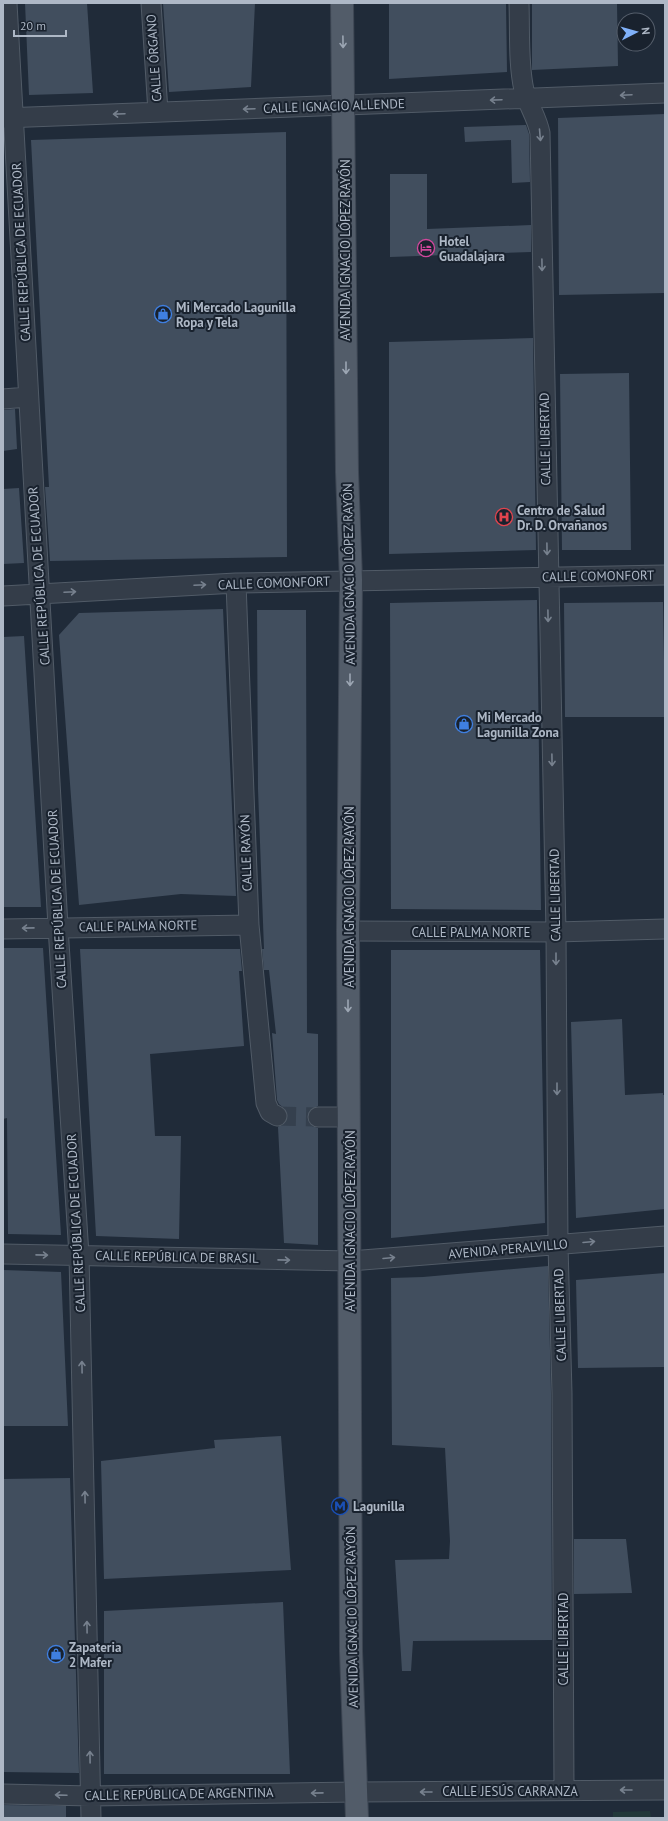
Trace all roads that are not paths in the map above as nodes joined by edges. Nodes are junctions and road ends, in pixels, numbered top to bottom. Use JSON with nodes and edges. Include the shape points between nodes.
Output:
{"nodes":[{"id":1,"x":7,"y":3,"type":"edge"},
{"id":2,"x":151,"y":3,"type":"edge"},
{"id":3,"x":342,"y":3,"type":"edge"},
{"id":4,"x":519,"y":3,"type":"edge"},
{"id":5,"x":665,"y":93,"type":"edge"},
{"id":6,"x":527,"y":99,"type":"junction"},
{"id":7,"x":344,"y":106,"type":"junction"},
{"id":8,"x":158,"y":112,"type":"junction"},
{"id":9,"x":8,"y":118,"type":"edge"},
{"id":10,"x":28,"y":397,"type":"junction"},
{"id":11,"x":3,"y":399,"type":"edge"},
{"id":12,"x":665,"y":576,"type":"edge"},
{"id":13,"x":548,"y":577,"type":"junction"},
{"id":14,"x":351,"y":580,"type":"junction"},
{"id":15,"x":236,"y":583,"type":"junction"},
{"id":16,"x":41,"y":593,"type":"junction"},
{"id":17,"x":3,"y":596,"type":"edge"},
{"id":18,"x":249,"y":925,"type":"junction"},
{"id":19,"x":58,"y":927,"type":"junction"},
{"id":20,"x":3,"y":929,"type":"edge"},
{"id":21,"x":665,"y":929,"type":"edge"},
{"id":22,"x":348,"y":931,"type":"junction"},
{"id":23,"x":556,"y":932,"type":"junction"},
{"id":24,"x":277,"y":1116,"type":"dead end"},
{"id":25,"x":318,"y":1116,"type":"tunnel mouth"},
{"id":26,"x":349,"y":1117,"type":"junction"},
{"id":27,"x":665,"y":1236,"type":"edge"},
{"id":28,"x":558,"y":1245,"type":"junction"},
{"id":29,"x":3,"y":1254,"type":"edge"},
{"id":30,"x":79,"y":1255,"type":"junction"},
{"id":31,"x":350,"y":1261,"type":"junction"},
{"id":32,"x":665,"y":1790,"type":"edge"},
{"id":33,"x":564,"y":1791,"type":"junction"},
{"id":34,"x":356,"y":1792,"type":"junction"},
{"id":35,"x":3,"y":1794,"type":"edge"},
{"id":36,"x":91,"y":1796,"type":"junction"},
{"id":37,"x":91,"y":1818,"type":"edge"},
{"id":38,"x":357,"y":1818,"type":"edge"}],
"edges":[{"from":1,"to":9,"type":"street","name":"CALLE REPÚBLICA DE ECUADOR"},
{"from":2,"to":8,"type":"street","name":"CALLE ÓRGANO"},
{"from":3,"to":7,"type":"main road","name":"AVENIDA IGNACIO LÓPEZ RAYÓN","one_way":true},
{"from":4,"to":6,"type":"street","name":"CALLE LIBERTAD","via":[[522,80]]},
{"from":5,"to":6,"type":"street","name":"CALLE IGNACIO ALLENDE","one_way":true},
{"from":6,"to":7,"type":"street","name":"CALLE IGNACIO ALLENDE","one_way":true},
{"from":6,"to":13,"type":"street","name":"CALLE LIBERTAD","one_way":true,"via":[[537,118],[540,133]]},
{"from":7,"to":8,"type":"street","name":"CALLE IGNACIO ALLENDE","one_way":true},
{"from":7,"to":14,"type":"main road","name":"AVENIDA IGNACIO LÓPEZ RAYÓN","one_way":true,"via":[[347,472]]},
{"from":8,"to":9,"type":"street","name":"CALLE IGNACIO ALLENDE","one_way":true},
{"from":9,"to":10,"type":"street","name":"CALLE REPÚBLICA DE ECUADOR"},
{"from":10,"to":11,"type":"street"},
{"from":10,"to":16,"type":"street","name":"CALLE REPÚBLICA DE ECUADOR"},
{"from":12,"to":13,"type":"street","name":"CALLE COMONFORT"},
{"from":13,"to":14,"type":"street","name":"CALLE COMONFORT"},
{"from":13,"to":23,"type":"street","name":"CALLE LIBERTAD","one_way":true},
{"from":14,"to":15,"type":"street","name":"CALLE COMONFORT"},
{"from":14,"to":22,"type":"main road","name":"AVENIDA IGNACIO LÓPEZ RAYÓN","one_way":true},
{"from":16,"to":15,"type":"street","name":"CALLE COMONFORT","one_way":true},
{"from":15,"to":18,"type":"street","name":"CALLE RAYÓN"},
{"from":16,"to":17,"type":"street","name":"CALLE COMONFORT"},
{"from":16,"to":19,"type":"street","name":"CALLE REPÚBLICA DE ECUADOR"},
{"from":18,"to":19,"type":"street","name":"CALLE PALMA NORTE"},
{"from":18,"to":24,"type":"street","name":"CALLE RAYÓN","via":[[266,1104],[270,1112]]},
{"from":19,"to":20,"type":"street","name":"CALLE PALMA NORTE","one_way":true},
{"from":19,"to":30,"type":"street","name":"CALLE REPÚBLICA DE ECUADOR"},
{"from":21,"to":23,"type":"street","name":"CALLE PALMA NORTE"},
{"from":22,"to":23,"type":"street","name":"CALLE PALMA NORTE"},
{"from":22,"to":26,"type":"main road","name":"AVENIDA IGNACIO LÓPEZ RAYÓN","one_way":true},
{"from":23,"to":28,"type":"street","name":"CALLE LIBERTAD","one_way":true},
{"from":25,"to":26,"type":"street"},
{"from":26,"to":31,"type":"main road","name":"AVENIDA IGNACIO LÓPEZ RAYÓN"},
{"from":28,"to":27,"type":"street","name":"AVENIDA PERALVILLO","one_way":true},
{"from":31,"to":28,"type":"street","name":"AVENIDA PERALVILLO","one_way":true},
{"from":28,"to":33,"type":"street","name":"CALLE LIBERTAD","via":[[562,1400]]},
{"from":29,"to":30,"type":"street","name":"CALLE REPÚBLICA DE BRASIL","one_way":true},
{"from":30,"to":31,"type":"street","name":"CALLE REPÚBLICA DE BRASIL","one_way":true},
{"from":36,"to":30,"type":"street","name":"CALLE REPÚBLICA DE ECUADOR","one_way":true},
{"from":31,"to":34,"type":"main road","name":"AVENIDA IGNACIO LÓPEZ RAYÓN","via":[[351,1651]]},
{"from":32,"to":33,"type":"street","name":"CALLE JESÚS CARRANZA","one_way":true},
{"from":33,"to":34,"type":"street","name":"CALLE JESÚS CARRANZA","one_way":true},
{"from":34,"to":36,"type":"street","name":"CALLE REPÚBLICA DE ARGENTINA","one_way":true},
{"from":34,"to":38,"type":"main road","name":"AVENIDA IGNACIO LÓPEZ RAYÓN"},
{"from":36,"to":35,"type":"street","name":"CALLE REPÚBLICA DE ARGENTINA","one_way":true},
{"from":36,"to":37,"type":"street","name":"CALLE REPÚBLICA DE ECUADOR"}]}
